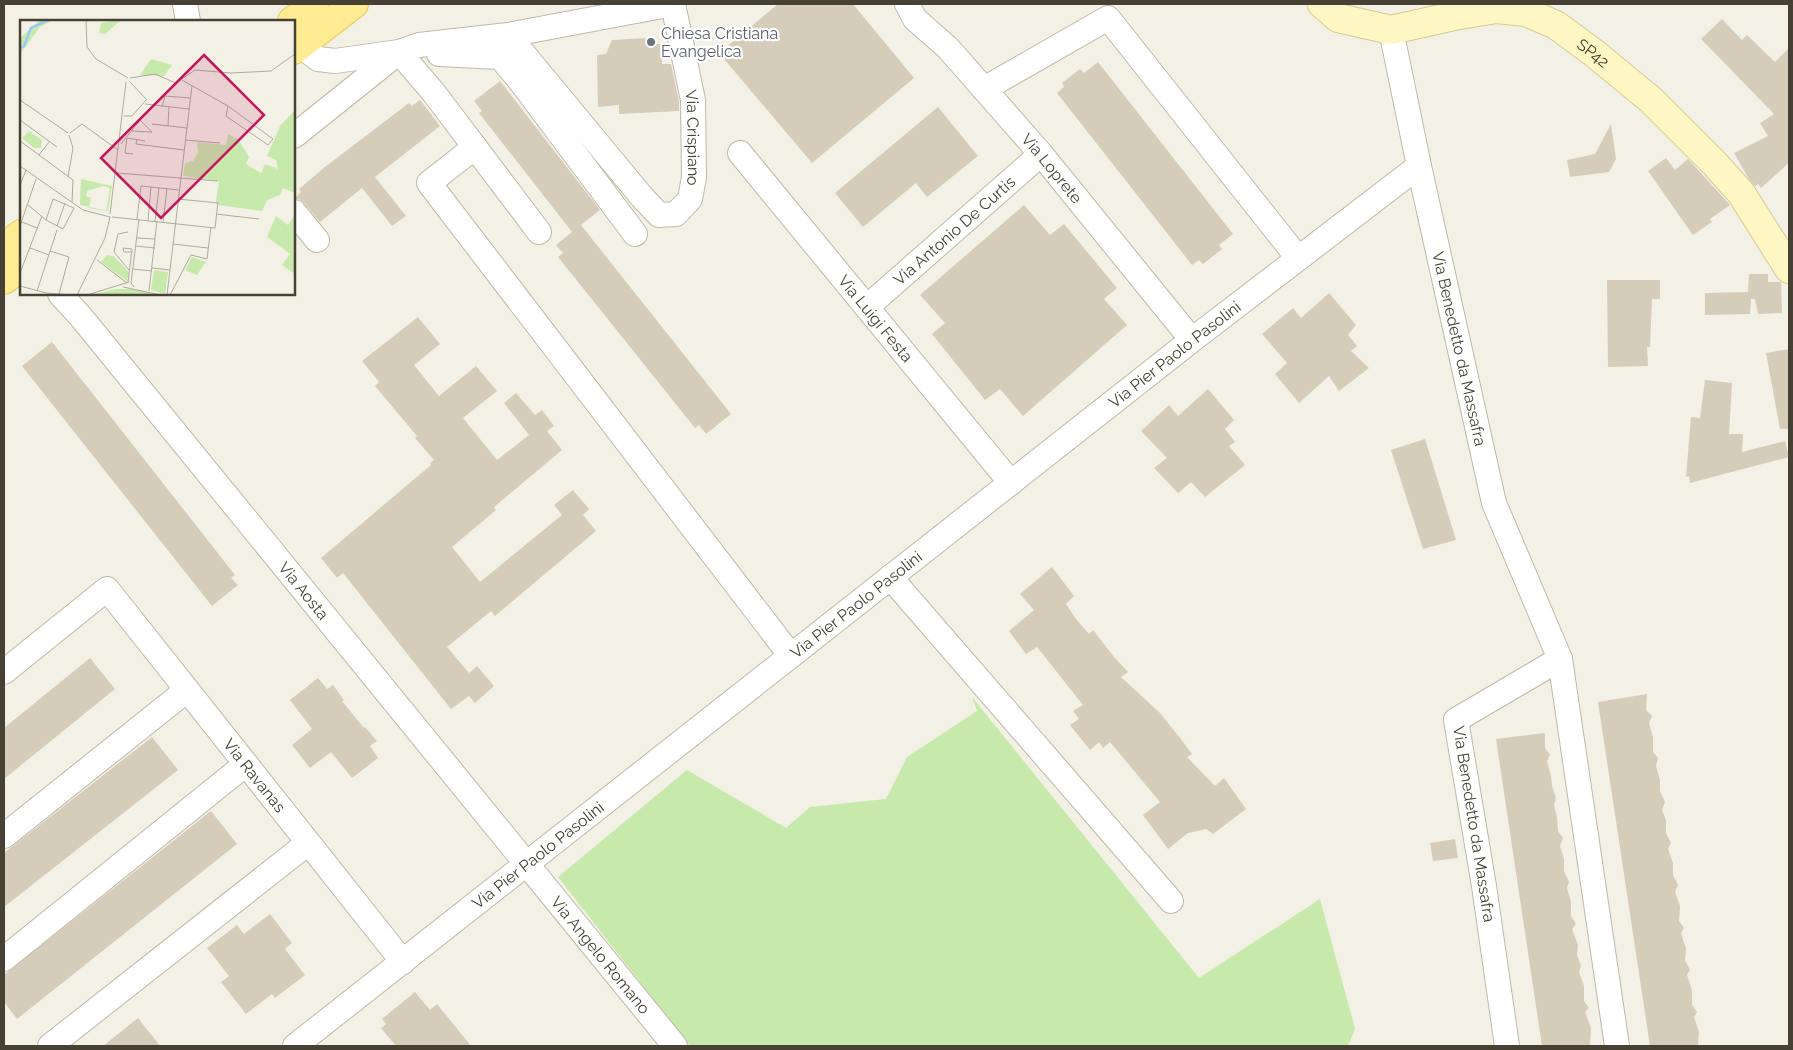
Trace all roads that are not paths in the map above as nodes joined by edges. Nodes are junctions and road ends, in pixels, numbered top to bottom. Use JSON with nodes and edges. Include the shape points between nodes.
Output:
{"nodes":[{"id":1,"x":185,"y":4,"type":"edge"},
{"id":2,"x":314,"y":4,"type":"edge"},
{"id":3,"x":354,"y":4,"type":"edge"},
{"id":4,"x":907,"y":4,"type":"edge"},
{"id":5,"x":1322,"y":4,"type":"edge"},
{"id":6,"x":188,"y":20,"type":"edge"},
{"id":7,"x":1391,"y":30,"type":"junction"},
{"id":8,"x":508,"y":35,"type":"junction"},
{"id":9,"x":295,"y":39,"type":"edge"},
{"id":10,"x":399,"y":52,"type":"junction"},
{"id":11,"x":984,"y":89,"type":"junction"},
{"id":12,"x":295,"y":135,"type":"edge"},
{"id":13,"x":475,"y":147,"type":"junction"},
{"id":14,"x":740,"y":153,"type":"dead end"},
{"id":15,"x":1042,"y":154,"type":"junction"},
{"id":16,"x":1419,"y":166,"type":"junction"},
{"id":17,"x":295,"y":213,"type":"edge"},
{"id":18,"x":539,"y":232,"type":"dead end"},
{"id":19,"x":635,"y":234,"type":"dead end"},
{"id":20,"x":20,"y":238,"type":"edge"},
{"id":21,"x":317,"y":240,"type":"dead end"},
{"id":22,"x":1298,"y":258,"type":"junction"},
{"id":23,"x":13,"y":268,"type":"edge"},
{"id":24,"x":1789,"y":269,"type":"edge"},
{"id":25,"x":61,"y":295,"type":"edge"},
{"id":26,"x":77,"y":295,"type":"edge"},
{"id":27,"x":867,"y":307,"type":"junction"},
{"id":28,"x":81,"y":317,"type":"junction"},
{"id":29,"x":1192,"y":340,"type":"junction"},
{"id":30,"x":1011,"y":482,"type":"junction"},
{"id":31,"x":890,"y":578,"type":"junction"},
{"id":32,"x":791,"y":656,"type":"junction"},
{"id":33,"x":1560,"y":659,"type":"junction"},
{"id":34,"x":4,"y":672,"type":"edge"},
{"id":35,"x":187,"y":690,"type":"junction"},
{"id":36,"x":246,"y":764,"type":"junction"},
{"id":37,"x":4,"y":836,"type":"edge"},
{"id":38,"x":308,"y":843,"type":"junction"},
{"id":39,"x":526,"y":864,"type":"junction"},
{"id":40,"x":1171,"y":901,"type":"dead end"},
{"id":41,"x":4,"y":959,"type":"edge"},
{"id":42,"x":403,"y":962,"type":"junction"},
{"id":43,"x":320,"y":1039,"type":"edge"},
{"id":44,"x":50,"y":1046,"type":"edge"},
{"id":45,"x":296,"y":1046,"type":"edge"},
{"id":46,"x":675,"y":1046,"type":"edge"},
{"id":47,"x":1507,"y":1046,"type":"edge"},
{"id":48,"x":1617,"y":1046,"type":"edge"}],
"edges":[{"from":1,"to":6,"type":"street"},
{"from":2,"to":9,"type":"main road"},
{"from":3,"to":9,"type":"main road"},
{"from":4,"to":11,"type":"street","name":"Via Loprete","via":[[915,19],[948,48]]},
{"from":5,"to":7,"type":"main road","name":"SP42","number":"SP42","via":[[1338,18]]},
{"from":7,"to":16,"type":"street","name":"Via Benedetto da Massafra"},
{"from":7,"to":24,"type":"main road","name":"SP42","number":"SP42","via":[[1496,10],[1526,12],[1556,25],[1651,100],[1715,164],[1741,193]]},
{"from":8,"to":8,"type":"street","name":"Via Crispiano","via":[[642,197],[659,215],[676,214],[690,199],[694,177],[694,129],[693,100],[673,4]]},
{"from":8,"to":10,"type":"street","name":"Via Crispiano","via":[[419,45]]},
{"from":9,"to":10,"type":"street","name":"Via Crispiano","via":[[318,59],[335,61]]},
{"from":10,"to":12,"type":"street"},
{"from":10,"to":13,"type":"street"},
{"from":10,"to":19,"type":"street","name":"Via Crispiano","via":[[500,57]]},
{"from":11,"to":15,"type":"street","name":"Via Loprete"},
{"from":11,"to":22,"type":"street","via":[[1108,18]]},
{"from":13,"to":18,"type":"street"},
{"from":13,"to":32,"type":"street","via":[[429,183]]},
{"from":14,"to":27,"type":"street","name":"Via Luigi Festa"},
{"from":15,"to":27,"type":"street","name":"Via Antonio De Curtis"},
{"from":15,"to":29,"type":"street","name":"Via Loprete"},
{"from":16,"to":22,"type":"street","name":"Via Pier Paolo Pasolini"},
{"from":16,"to":33,"type":"street","name":"Via Benedetto da Massafra","via":[[1494,503]]},
{"from":17,"to":21,"type":"street"},
{"from":20,"to":23,"type":"main road"},
{"from":22,"to":29,"type":"street","name":"Via Pier Paolo Pasolini"},
{"from":25,"to":28,"type":"street"},
{"from":26,"to":28,"type":"street"},
{"from":27,"to":30,"type":"street","name":"Via Luigi Festa"},
{"from":28,"to":39,"type":"street","name":"Via Aosta"},
{"from":29,"to":30,"type":"street","name":"Via Pier Paolo Pasolini"},
{"from":30,"to":31,"type":"street","name":"Via Pier Paolo Pasolini"},
{"from":31,"to":32,"type":"street","name":"Via Pier Paolo Pasolini"},
{"from":31,"to":40,"type":"street"},
{"from":32,"to":39,"type":"street","name":"Via Pier Paolo Pasolini"},
{"from":33,"to":47,"type":"street","name":"Via Benedetto da Massafra","via":[[1456,720]]},
{"from":33,"to":48,"type":"street","name":"Via Benedetto da Massafra"},
{"from":34,"to":35,"type":"street","name":"Via Ravanas","via":[[107,589]]},
{"from":35,"to":36,"type":"street","name":"Via Ravanas"},
{"from":35,"to":37,"type":"street"},
{"from":36,"to":38,"type":"street","name":"Via Ravanas"},
{"from":36,"to":41,"type":"street"},
{"from":38,"to":42,"type":"street","name":"Via Ravanas"},
{"from":38,"to":44,"type":"street"},
{"from":39,"to":42,"type":"street","name":"Via Pier Paolo Pasolini"},
{"from":39,"to":46,"type":"street","name":"Via Angelo Romano"},
{"from":42,"to":43,"type":"street","name":"Via Pier Paolo Pasolini"},
{"from":43,"to":45,"type":"street","name":"Via Pier Paolo Pasolini"}]}
